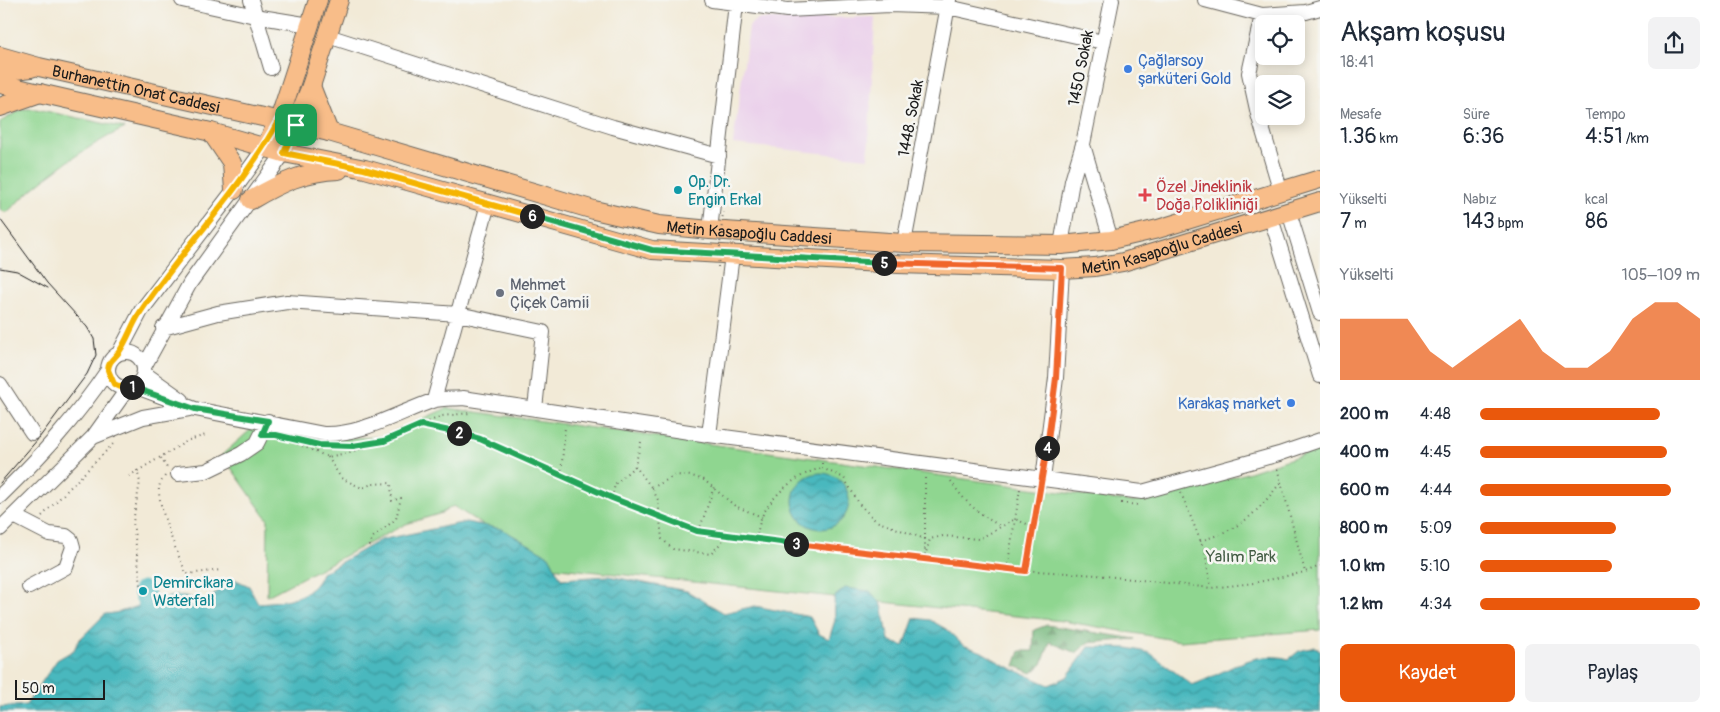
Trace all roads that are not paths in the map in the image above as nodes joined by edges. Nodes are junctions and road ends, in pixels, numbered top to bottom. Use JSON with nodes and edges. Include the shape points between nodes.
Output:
{"nodes":[{"id":1,"x":182,"y":0,"type":"edge"},
{"id":2,"x":251,"y":0,"type":"edge"},
{"id":3,"x":318,"y":0,"type":"edge"},
{"id":4,"x":340,"y":0,"type":"edge"},
{"id":5,"x":712,"y":0,"type":"edge"},
{"id":6,"x":1112,"y":0,"type":"edge"},
{"id":7,"x":1205,"y":0,"type":"edge"},
{"id":8,"x":949,"y":3,"type":"edge"},
{"id":9,"x":736,"y":4,"type":"junction"},
{"id":10,"x":1320,"y":8,"type":"edge"},
{"id":11,"x":1262,"y":15,"type":"joint"},
{"id":12,"x":255,"y":16,"type":"junction"},
{"id":13,"x":310,"y":25,"type":"junction"},
{"id":14,"x":328,"y":36,"type":"junction"},
{"id":15,"x":1103,"y":42,"type":"junction"},
{"id":16,"x":1255,"y":49,"type":"edge"},
{"id":17,"x":0,"y":56,"type":"edge"},
{"id":18,"x":39,"y":68,"type":"junction"},
{"id":19,"x":272,"y":68,"type":"dead end"},
{"id":20,"x":0,"y":72,"type":"edge"},
{"id":21,"x":291,"y":83,"type":"junction"},
{"id":22,"x":0,"y":84,"type":"edge"},
{"id":23,"x":311,"y":86,"type":"junction"},
{"id":24,"x":41,"y":93,"type":"junction"},
{"id":25,"x":0,"y":107,"type":"edge"},
{"id":26,"x":245,"y":111,"type":"junction"},
{"id":27,"x":276,"y":119,"type":"junction"},
{"id":28,"x":296,"y":125,"type":"junction"},
{"id":29,"x":211,"y":132,"type":"junction"},
{"id":30,"x":328,"y":132,"type":"junction"},
{"id":31,"x":1083,"y":144,"type":"junction"},
{"id":32,"x":264,"y":147,"type":"junction"},
{"id":33,"x":284,"y":153,"type":"junction"},
{"id":34,"x":719,"y":156,"type":"junction"},
{"id":35,"x":364,"y":169,"type":"junction"},
{"id":36,"x":1320,"y":179,"type":"edge"},
{"id":37,"x":234,"y":190,"type":"junction"},
{"id":38,"x":1281,"y":192,"type":"junction"},
{"id":39,"x":251,"y":200,"type":"junction"},
{"id":40,"x":1320,"y":202,"type":"edge"},
{"id":41,"x":488,"y":204,"type":"junction"},
{"id":42,"x":1289,"y":212,"type":"junction"},
{"id":43,"x":1271,"y":218,"type":"junction"},
{"id":44,"x":710,"y":230,"type":"junction"},
{"id":45,"x":1111,"y":240,"type":"junction"},
{"id":46,"x":904,"y":243,"type":"junction"},
{"id":47,"x":1061,"y":245,"type":"junction"},
{"id":48,"x":732,"y":255,"type":"junction"},
{"id":49,"x":1062,"y":268,"type":"junction"},
{"id":50,"x":1320,"y":312,"type":"edge"},
{"id":51,"x":458,"y":314,"type":"junction"},
{"id":52,"x":164,"y":328,"type":"junction"},
{"id":53,"x":119,"y":353,"type":"junction"},
{"id":54,"x":108,"y":370,"type":"junction"},
{"id":55,"x":144,"y":370,"type":"junction"},
{"id":56,"x":1320,"y":376,"type":"edge"},
{"id":57,"x":0,"y":384,"type":"edge"},
{"id":58,"x":131,"y":388,"type":"junction"},
{"id":59,"x":434,"y":400,"type":"junction"},
{"id":60,"x":195,"y":409,"type":"junction"},
{"id":61,"x":535,"y":409,"type":"junction"},
{"id":62,"x":268,"y":421,"type":"junction"},
{"id":63,"x":32,"y":433,"type":"dead end"},
{"id":64,"x":709,"y":435,"type":"junction"},
{"id":65,"x":93,"y":437,"type":"junction"},
{"id":66,"x":1320,"y":440,"type":"edge"},
{"id":67,"x":178,"y":474,"type":"dead end"},
{"id":68,"x":1043,"y":479,"type":"junction"},
{"id":69,"x":0,"y":496,"type":"edge"},
{"id":70,"x":14,"y":516,"type":"junction"},
{"id":71,"x":0,"y":529,"type":"edge"},
{"id":72,"x":29,"y":587,"type":"dead end"}],
"edges":[{"from":1,"to":12,"type":"street"},
{"from":2,"to":12,"type":"street"},
{"from":3,"to":13,"type":"main road"},
{"from":4,"to":14,"type":"main road"},
{"from":5,"to":9,"type":"street"},
{"from":6,"to":15,"type":"street","name":"1450 Sokak"},
{"from":7,"to":11,"type":"street"},
{"from":8,"to":9,"type":"street","via":[[787,10]]},
{"from":8,"to":15,"type":"street"},
{"from":8,"to":46,"type":"street","name":"1448. Sokak"},
{"from":9,"to":34,"type":"street"},
{"from":10,"to":11,"type":"street"},
{"from":12,"to":13,"type":"street"},
{"from":12,"to":19,"type":"street"},
{"from":13,"to":21,"type":"main road"},
{"from":14,"to":23,"type":"main road"},
{"from":14,"to":34,"type":"street","via":[[604,124]]},
{"from":15,"to":31,"type":"street","name":"1450 Sokak"},
{"from":16,"to":38,"type":"street","via":[[1250,73],[1258,114]]},
{"from":17,"to":18,"type":"main road","name":"Burhanettin Onat Caddesi"},
{"from":18,"to":20,"type":"main road"},
{"from":18,"to":26,"type":"main road","name":"Burhanettin Onat Caddesi"},
{"from":21,"to":26,"type":"main road","via":[[277,100],[261,109]]},
{"from":21,"to":27,"type":"main road"},
{"from":22,"to":24,"type":"main road","name":"Burhanettin Onat Caddesi"},
{"from":23,"to":28,"type":"main road"},
{"from":23,"to":30,"type":"main road"},
{"from":24,"to":25,"type":"main road"},
{"from":24,"to":29,"type":"main road","name":"Burhanettin Onat Caddesi"},
{"from":26,"to":27,"type":"main road","name":"Burhanettin Onat Caddesi"},
{"from":27,"to":28,"type":"main road","name":"Metin Kasapoğlu Caddesi"},
{"from":27,"to":32,"type":"main road"},
{"from":28,"to":30,"type":"main road","name":"Metin Kasapoğlu Caddesi"},
{"from":28,"to":33,"type":"main road"},
{"from":29,"to":32,"type":"main road","name":"Burhanettin Onat Caddesi"},
{"from":29,"to":37,"type":"main road","via":[[232,163]]},
{"from":30,"to":44,"type":"main road","name":"Metin Kasapoğlu Caddesi","via":[[594,210],[659,225]]},
{"from":31,"to":45,"type":"street","name":"1450 Sokak"},
{"from":31,"to":47,"type":"street","name":"1450 Sokak","via":[[1072,181]]},
{"from":32,"to":33,"type":"main road","name":"Metin Kasapoğlu Caddesi"},
{"from":32,"to":37,"type":"street"},
{"from":33,"to":35,"type":"main road","name":"Metin Kasapoğlu Caddesi"},
{"from":33,"to":39,"type":"street"},
{"from":34,"to":44,"type":"street"},
{"from":35,"to":39,"type":"main road","via":[[304,174],[285,180]]},
{"from":35,"to":41,"type":"main road","name":"Metin Kasapoğlu Caddesi"},
{"from":36,"to":38,"type":"main road","name":"Metin Kasapoğlu Caddesi"},
{"from":37,"to":53,"type":"street","via":[[141,311]]},
{"from":38,"to":45,"type":"main road","name":"Metin Kasapoğlu Caddesi","via":[[1158,230]]},
{"from":39,"to":52,"type":"street","via":[[213,248]]},
{"from":40,"to":42,"type":"main road","name":"Metin Kasapoğlu Caddesi"},
{"from":41,"to":48,"type":"main road","name":"Metin Kasapoğlu Caddesi","via":[[652,250]]},
{"from":41,"to":51,"type":"street"},
{"from":42,"to":43,"type":"main road","name":"Metin Kasapoğlu Caddesi"},
{"from":42,"to":50,"type":"street"},
{"from":43,"to":49,"type":"main road","name":"Metin Kasapoğlu Caddesi","via":[[1123,262]]},
{"from":43,"to":56,"type":"street"},
{"from":44,"to":46,"type":"main road","name":"Metin Kasapoğlu Caddesi"},
{"from":45,"to":47,"type":"main road","name":"Metin Kasapoğlu Caddesi"},
{"from":46,"to":47,"type":"main road","name":"Metin Kasapoğlu Caddesi"},
{"from":48,"to":49,"type":"main road","name":"Metin Kasapoğlu Caddesi"},
{"from":48,"to":64,"type":"street"},
{"from":49,"to":68,"type":"street","via":[[1056,378]]},
{"from":51,"to":52,"type":"street","via":[[287,302],[218,313]]},
{"from":51,"to":59,"type":"street"},
{"from":51,"to":61,"type":"street","via":[[543,332]]},
{"from":52,"to":55,"type":"street"},
{"from":53,"to":54,"type":"street","via":[[111,360]]},
{"from":53,"to":55,"type":"street","via":[[135,354]]},
{"from":54,"to":58,"type":"street","via":[[114,384]]},
{"from":54,"to":69,"type":"street","via":[[47,451]]},
{"from":55,"to":58,"type":"street"},
{"from":55,"to":60,"type":"street"},
{"from":57,"to":63,"type":"street"},
{"from":58,"to":60,"type":"street"},
{"from":58,"to":65,"type":"street"},
{"from":59,"to":61,"type":"street","via":[[463,398]]},
{"from":59,"to":62,"type":"street","via":[[338,434],[324,434]]},
{"from":60,"to":62,"type":"street"},
{"from":60,"to":65,"type":"street","via":[[143,417]]},
{"from":61,"to":64,"type":"street"},
{"from":62,"to":67,"type":"street","via":[[256,443],[241,454],[206,471]]},
{"from":64,"to":68,"type":"street"},
{"from":65,"to":70,"type":"street"},
{"from":66,"to":68,"type":"street","via":[[1142,492]]},
{"from":70,"to":71,"type":"street"},
{"from":70,"to":72,"type":"street","via":[[49,534],[72,540],[66,566]]}]}
